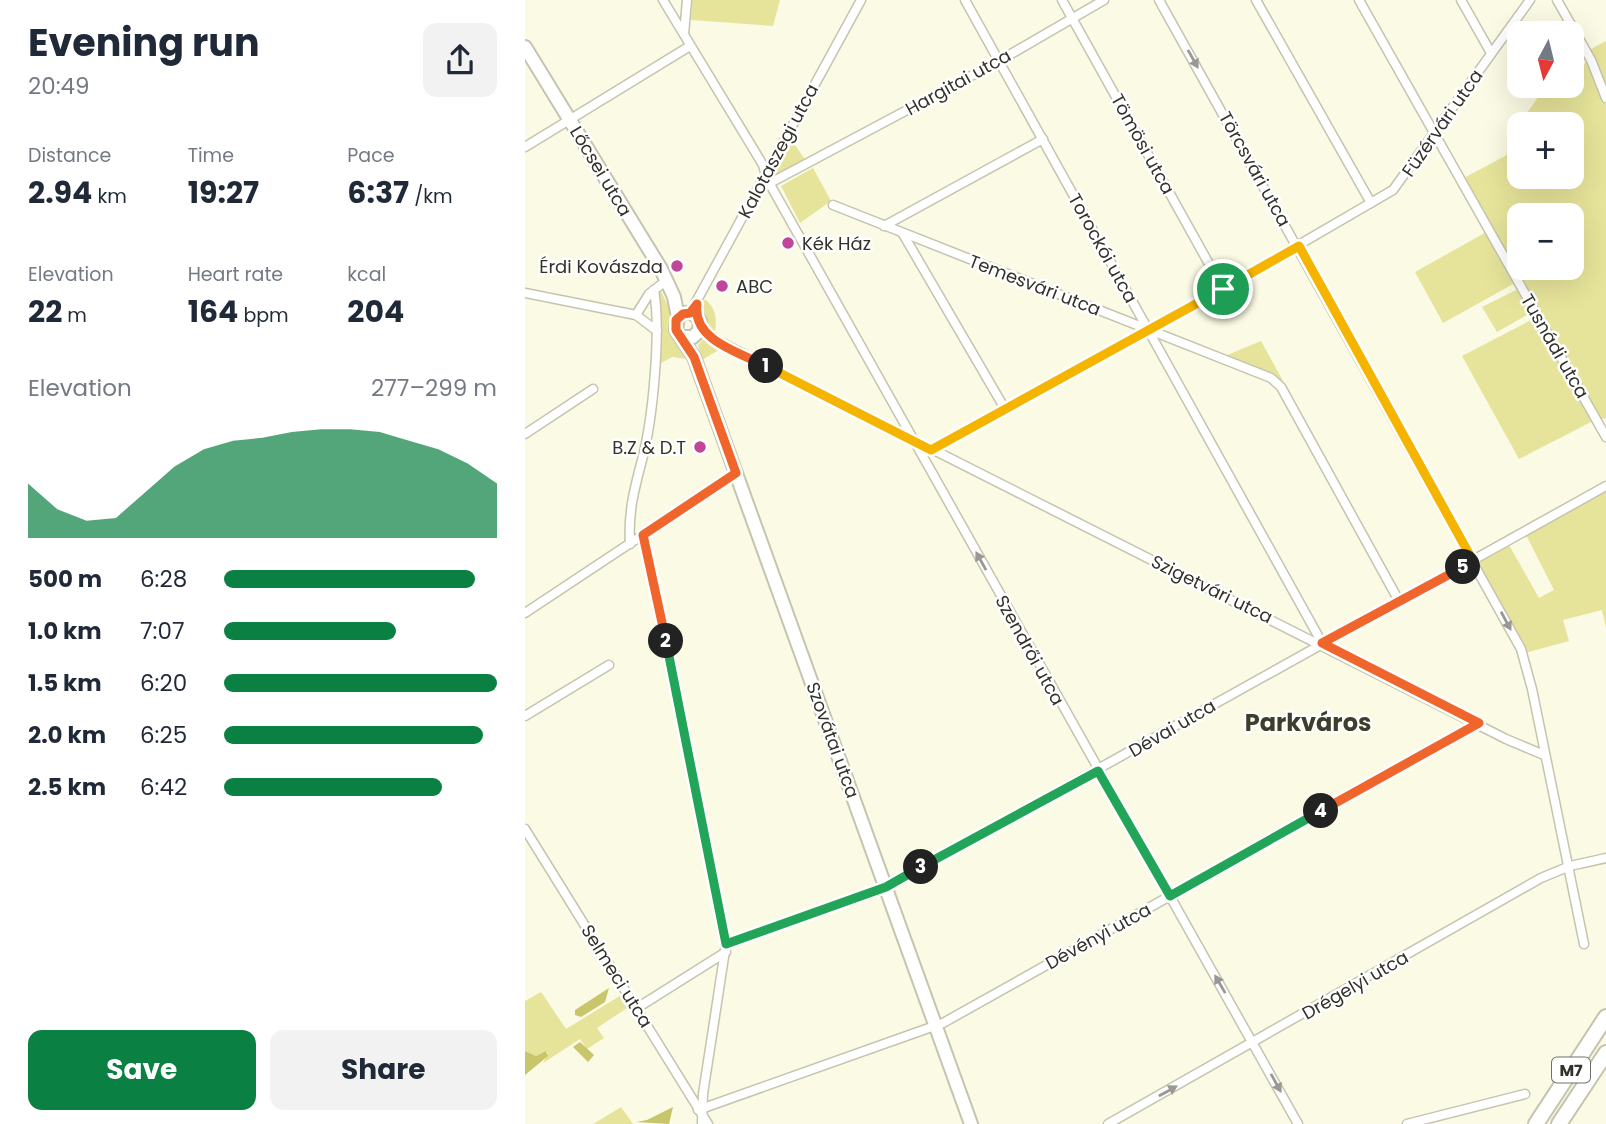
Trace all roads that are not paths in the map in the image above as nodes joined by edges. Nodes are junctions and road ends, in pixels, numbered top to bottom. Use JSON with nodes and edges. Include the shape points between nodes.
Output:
{"nodes":[{"id":1,"x":663,"y":0,"type":"edge"},
{"id":2,"x":687,"y":0,"type":"edge"},
{"id":3,"x":861,"y":0,"type":"edge"},
{"id":4,"x":965,"y":0,"type":"edge"},
{"id":5,"x":1062,"y":0,"type":"edge"},
{"id":6,"x":1104,"y":0,"type":"edge"},
{"id":7,"x":1160,"y":0,"type":"edge"},
{"id":8,"x":1256,"y":0,"type":"edge"},
{"id":9,"x":1359,"y":0,"type":"edge"},
{"id":10,"x":1461,"y":0,"type":"edge"},
{"id":11,"x":1530,"y":0,"type":"edge"},
{"id":12,"x":1557,"y":0,"type":"edge"},
{"id":13,"x":1072,"y":17,"type":"junction"},
{"id":14,"x":684,"y":34,"type":"junction"},
{"id":15,"x":690,"y":46,"type":"junction"},
{"id":16,"x":525,"y":47,"type":"edge"},
{"id":17,"x":1491,"y":54,"type":"junction"},
{"id":18,"x":999,"y":61,"type":"junction"},
{"id":19,"x":1606,"y":98,"type":"edge"},
{"id":20,"x":570,"y":120,"type":"junction"},
{"id":21,"x":1434,"y":135,"type":"junction"},
{"id":22,"x":1043,"y":139,"type":"junction"},
{"id":23,"x":525,"y":147,"type":"edge"},
{"id":24,"x":765,"y":174,"type":"junction"},
{"id":25,"x":772,"y":183,"type":"junction"},
{"id":26,"x":1371,"y":203,"type":"junction"},
{"id":27,"x":832,"y":205,"type":"dead end"},
{"id":28,"x":884,"y":226,"type":"junction"},
{"id":29,"x":902,"y":234,"type":"junction"},
{"id":30,"x":1299,"y":246,"type":"junction"},
{"id":31,"x":667,"y":279,"type":"junction"},
{"id":32,"x":1223,"y":289,"type":"junction"},
{"id":33,"x":654,"y":290,"type":"junction"},
{"id":34,"x":525,"y":293,"type":"edge"},
{"id":35,"x":689,"y":312,"type":"junction"},
{"id":36,"x":636,"y":315,"type":"junction"},
{"id":37,"x":1148,"y":330,"type":"junction"},
{"id":38,"x":657,"y":331,"type":"junction"},
{"id":39,"x":697,"y":335,"type":"junction"},
{"id":40,"x":593,"y":389,"type":"dead end"},
{"id":41,"x":1005,"y":409,"type":"junction"},
{"id":42,"x":525,"y":434,"type":"edge"},
{"id":43,"x":1606,"y":437,"type":"edge"},
{"id":44,"x":914,"y":441,"type":"junction"},
{"id":45,"x":931,"y":450,"type":"junction"},
{"id":46,"x":736,"y":473,"type":"junction"},
{"id":47,"x":1606,"y":486,"type":"edge"},
{"id":48,"x":643,"y":535,"type":"junction"},
{"id":49,"x":630,"y":544,"type":"junction"},
{"id":50,"x":1473,"y":561,"type":"junction"},
{"id":51,"x":1399,"y":601,"type":"junction"},
{"id":52,"x":525,"y":613,"type":"edge"},
{"id":53,"x":1322,"y":643,"type":"junction"},
{"id":54,"x":609,"y":665,"type":"dead end"},
{"id":55,"x":525,"y":716,"type":"edge"},
{"id":56,"x":1479,"y":723,"type":"junction"},
{"id":57,"x":1544,"y":755,"type":"junction"},
{"id":58,"x":1098,"y":771,"type":"junction"},
{"id":59,"x":525,"y":829,"type":"edge"},
{"id":60,"x":1606,"y":858,"type":"edge"},
{"id":61,"x":1570,"y":866,"type":"junction"},
{"id":62,"x":886,"y":887,"type":"junction"},
{"id":63,"x":1171,"y":898,"type":"junction"},
{"id":64,"x":1584,"y":944,"type":"dead end"},
{"id":65,"x":726,"y":948,"type":"junction"},
{"id":66,"x":637,"y":1008,"type":"junction"},
{"id":67,"x":1606,"y":1017,"type":"edge"},
{"id":68,"x":936,"y":1026,"type":"junction"},
{"id":69,"x":1253,"y":1043,"type":"junction"},
{"id":70,"x":1606,"y":1053,"type":"edge"},
{"id":71,"x":1525,"y":1094,"type":"dead end"},
{"id":72,"x":701,"y":1114,"type":"edge"},
{"id":73,"x":708,"y":1124,"type":"edge"},
{"id":74,"x":971,"y":1124,"type":"edge"},
{"id":75,"x":1108,"y":1124,"type":"edge"},
{"id":76,"x":1299,"y":1124,"type":"edge"},
{"id":77,"x":1407,"y":1124,"type":"edge"},
{"id":78,"x":1536,"y":1124,"type":"edge"},
{"id":79,"x":1559,"y":1124,"type":"edge"}],
"edges":[{"from":1,"to":14,"type":"street","name":"Szendrői utca"},
{"from":2,"to":14,"type":"street"},
{"from":3,"to":24,"type":"street","name":"Kalotaszegi utca"},
{"from":4,"to":18,"type":"street","name":"Torockói utca"},
{"from":5,"to":13,"type":"street","name":"Tömösi utca"},
{"from":6,"to":13,"type":"street","name":"Hargitai utca"},
{"from":7,"to":30,"type":"street","name":"Törcsvári utca","one_way":true},
{"from":8,"to":26,"type":"street"},
{"from":9,"to":21,"type":"street","name":"Tusnádi utca"},
{"from":10,"to":17,"type":"street"},
{"from":11,"to":17,"type":"street","name":"Füzérvári utca"},
{"from":12,"to":19,"type":"street","via":[[1591,60]]},
{"from":13,"to":18,"type":"street","name":"Hargitai utca"},
{"from":13,"to":32,"type":"street","name":"Tömösi utca"},
{"from":14,"to":15,"type":"street","name":"Szendrői utca"},
{"from":15,"to":20,"type":"street"},
{"from":15,"to":24,"type":"street","name":"Szendrői utca"},
{"from":16,"to":20,"type":"street","name":"Lőcsei utca"},
{"from":17,"to":21,"type":"street","name":"Füzérvári utca"},
{"from":18,"to":22,"type":"street","name":"Torockói utca"},
{"from":18,"to":25,"type":"street","name":"Hargitai utca"},
{"from":20,"to":23,"type":"street"},
{"from":20,"to":31,"type":"street","name":"Lőcsei utca"},
{"from":21,"to":26,"type":"street","name":"Füzérvári utca","via":[[1397,187]]},
{"from":21,"to":43,"type":"street","name":"Tusnádi utca"},
{"from":22,"to":28,"type":"street"},
{"from":22,"to":37,"type":"street","name":"Torockói utca"},
{"from":24,"to":25,"type":"street","name":"Szendrői utca"},
{"from":24,"to":35,"type":"street","name":"Kalotaszegi utca"},
{"from":25,"to":44,"type":"street","name":"Szendrői utca"},
{"from":26,"to":30,"type":"street","name":"Füzérvári utca"},
{"from":27,"to":28,"type":"street","name":"Temesvári utca"},
{"from":28,"to":29,"type":"street","name":"Temesvári utca"},
{"from":29,"to":37,"type":"street","name":"Temesvári utca"},
{"from":29,"to":41,"type":"street"},
{"from":30,"to":32,"type":"street","name":"Füzérvári utca"},
{"from":30,"to":50,"type":"street","name":"Törcsvári utca"},
{"from":31,"to":33,"type":"street"},
{"from":31,"to":35,"type":"street","name":"Lőcsei utca","via":[[674,297]]},
{"from":32,"to":37,"type":"street","name":"Füzérvári utca"},
{"from":33,"to":36,"type":"street"},
{"from":33,"to":38,"type":"street"},
{"from":34,"to":36,"type":"street"},
{"from":35,"to":39,"type":"street"},
{"from":35,"to":39,"type":"street","via":[[675,327]]},
{"from":36,"to":38,"type":"street"},
{"from":37,"to":41,"type":"street","name":"Füzérvári utca"},
{"from":37,"to":51,"type":"street","name":"Temesvári utca","via":[[1265,375],[1281,387]]},
{"from":37,"to":53,"type":"street","name":"Torockói utca"},
{"from":38,"to":49,"type":"street","via":[[641,462],[630,505]]},
{"from":39,"to":44,"type":"street","name":"Szigetvári utca"},
{"from":39,"to":46,"type":"street","name":"Szovátai utca","via":[[694,357]]},
{"from":40,"to":42,"type":"street"},
{"from":41,"to":45,"type":"street","name":"Füzérvári utca"},
{"from":44,"to":45,"type":"street","name":"Szigetvári utca"},
{"from":58,"to":44,"type":"street","name":"Szendrői utca","one_way":true},
{"from":45,"to":53,"type":"street","name":"Szigetvári utca"},
{"from":46,"to":48,"type":"street"},
{"from":46,"to":62,"type":"street","name":"Szovátai utca"},
{"from":47,"to":50,"type":"street","name":"Dévai utca"},
{"from":48,"to":49,"type":"street"},
{"from":48,"to":65,"type":"street"},
{"from":49,"to":52,"type":"street"},
{"from":50,"to":51,"type":"street","name":"Dévai utca"},
{"from":50,"to":57,"type":"street","name":"Törcsvári utca","one_way":true,"via":[[1521,649]]},
{"from":51,"to":53,"type":"street","name":"Dévai utca"},
{"from":53,"to":56,"type":"street","name":"Szigetvári utca"},
{"from":53,"to":58,"type":"street","name":"Dévai utca"},
{"from":54,"to":55,"type":"street"},
{"from":56,"to":57,"type":"street","name":"Szigetvári utca"},
{"from":56,"to":63,"type":"street","name":"Dévényi utca"},
{"from":57,"to":61,"type":"street"},
{"from":58,"to":62,"type":"street","name":"Dévai utca"},
{"from":58,"to":63,"type":"street","name":"Szendrői utca"},
{"from":59,"to":66,"type":"street","name":"Selmeci utca"},
{"from":60,"to":61,"type":"street","name":"Drégelyi utca"},
{"from":61,"to":64,"type":"street"},
{"from":61,"to":69,"type":"street","name":"Drégelyi utca","via":[[1541,878]]},
{"from":62,"to":65,"type":"street","name":"Dévai utca"},
{"from":62,"to":68,"type":"street","name":"Szovátai utca"},
{"from":63,"to":68,"type":"street","name":"Dévényi utca"},
{"from":69,"to":63,"type":"street","name":"Szendrői utca","one_way":true},
{"from":65,"to":66,"type":"street","name":"Dévai utca"},
{"from":65,"to":72,"type":"street"},
{"from":66,"to":72,"type":"street","name":"Selmeci utca"},
{"from":67,"to":78,"type":"highway","number":"M7"},
{"from":68,"to":72,"type":"street","name":"Dévényi utca"},
{"from":68,"to":74,"type":"street","name":"Szovátai utca"},
{"from":75,"to":69,"type":"street","name":"Drégelyi utca","one_way":true},
{"from":69,"to":76,"type":"street","name":"Szendrői utca","one_way":true},
{"from":70,"to":79,"type":"highway","number":"M7"},
{"from":71,"to":77,"type":"street"},
{"from":72,"to":73,"type":"street","name":"Selmeci utca"}]}
